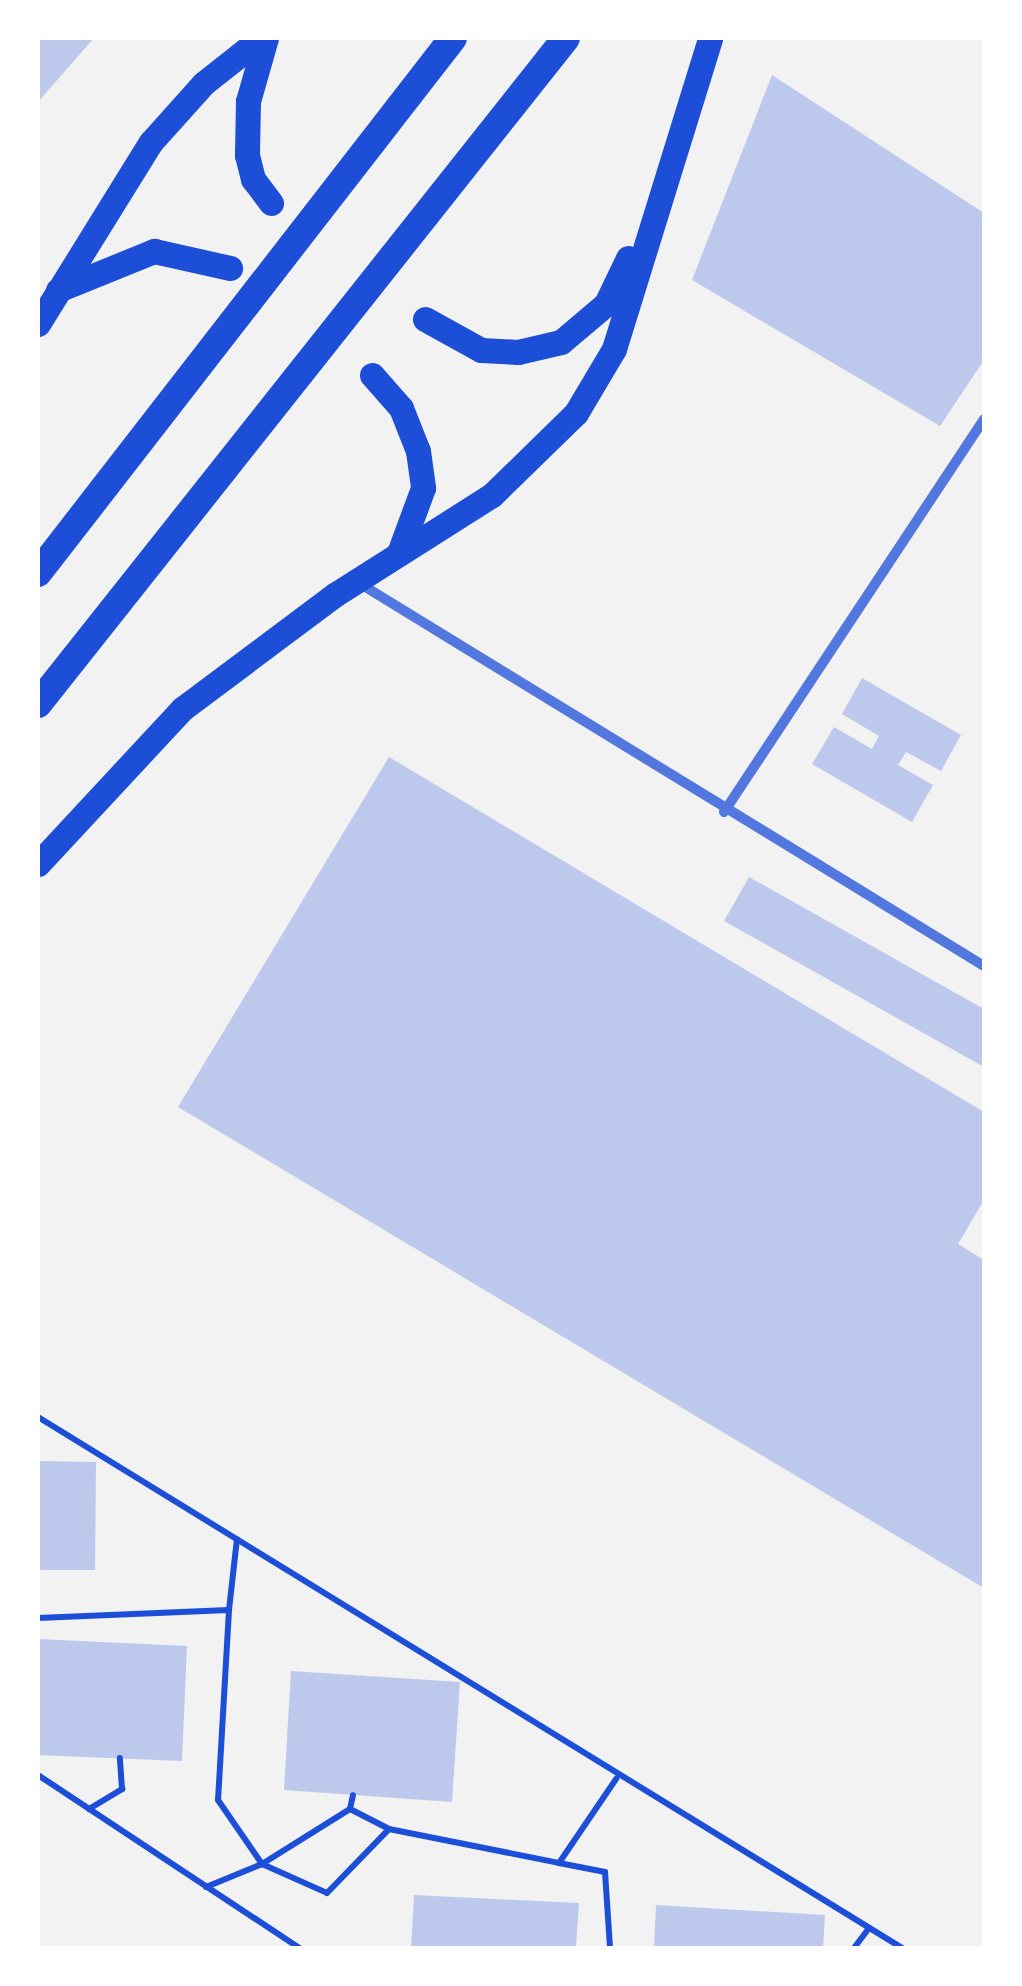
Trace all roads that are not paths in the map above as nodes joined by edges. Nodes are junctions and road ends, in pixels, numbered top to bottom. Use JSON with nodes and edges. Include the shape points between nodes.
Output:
{"nodes":[{"id":1,"x":263,"y":38,"type":"edge"},
{"id":2,"x":453,"y":38,"type":"edge"},
{"id":3,"x":566,"y":38,"type":"edge"},
{"id":4,"x":710,"y":38,"type":"edge"},
{"id":5,"x":660,"y":190,"type":"junction"},
{"id":6,"x":271,"y":204,"type":"dead end"},
{"id":7,"x":230,"y":268,"type":"dead end"},
{"id":8,"x":58,"y":290,"type":"junction"},
{"id":9,"x":425,"y":319,"type":"dead end"},
{"id":10,"x":38,"y":324,"type":"edge"},
{"id":11,"x":372,"y":375,"type":"dead end"},
{"id":12,"x":984,"y":419,"type":"edge"},
{"id":13,"x":399,"y":553,"type":"junction"},
{"id":14,"x":38,"y":573,"type":"edge"},
{"id":15,"x":355,"y":581,"type":"junction"},
{"id":16,"x":38,"y":704,"type":"edge"},
{"id":17,"x":724,"y":812,"type":"junction"},
{"id":18,"x":38,"y":864,"type":"edge"},
{"id":19,"x":984,"y":966,"type":"edge"}],
"edges":[{"from":1,"to":6,"type":"main road","via":[[248,101],[247,154],[253,179]]},
{"from":1,"to":8,"type":"main road","via":[[204,83],[150,142]]},
{"from":2,"to":14,"type":"highway"},
{"from":3,"to":16,"type":"highway"},
{"from":4,"to":5,"type":"main road"},
{"from":5,"to":9,"type":"main road","via":[[606,304],[561,342],[518,352],[481,350]]},
{"from":5,"to":13,"type":"main road","via":[[614,349],[576,413],[492,494]]},
{"from":7,"to":8,"type":"main road","via":[[154,251]]},
{"from":8,"to":10,"type":"main road"},
{"from":11,"to":13,"type":"main road","via":[[401,408],[418,451],[423,488]]},
{"from":12,"to":17,"type":"street"},
{"from":13,"to":15,"type":"main road"},
{"from":15,"to":17,"type":"street"},
{"from":15,"to":18,"type":"main road","via":[[182,709]]},
{"from":17,"to":19,"type":"street"}]}
